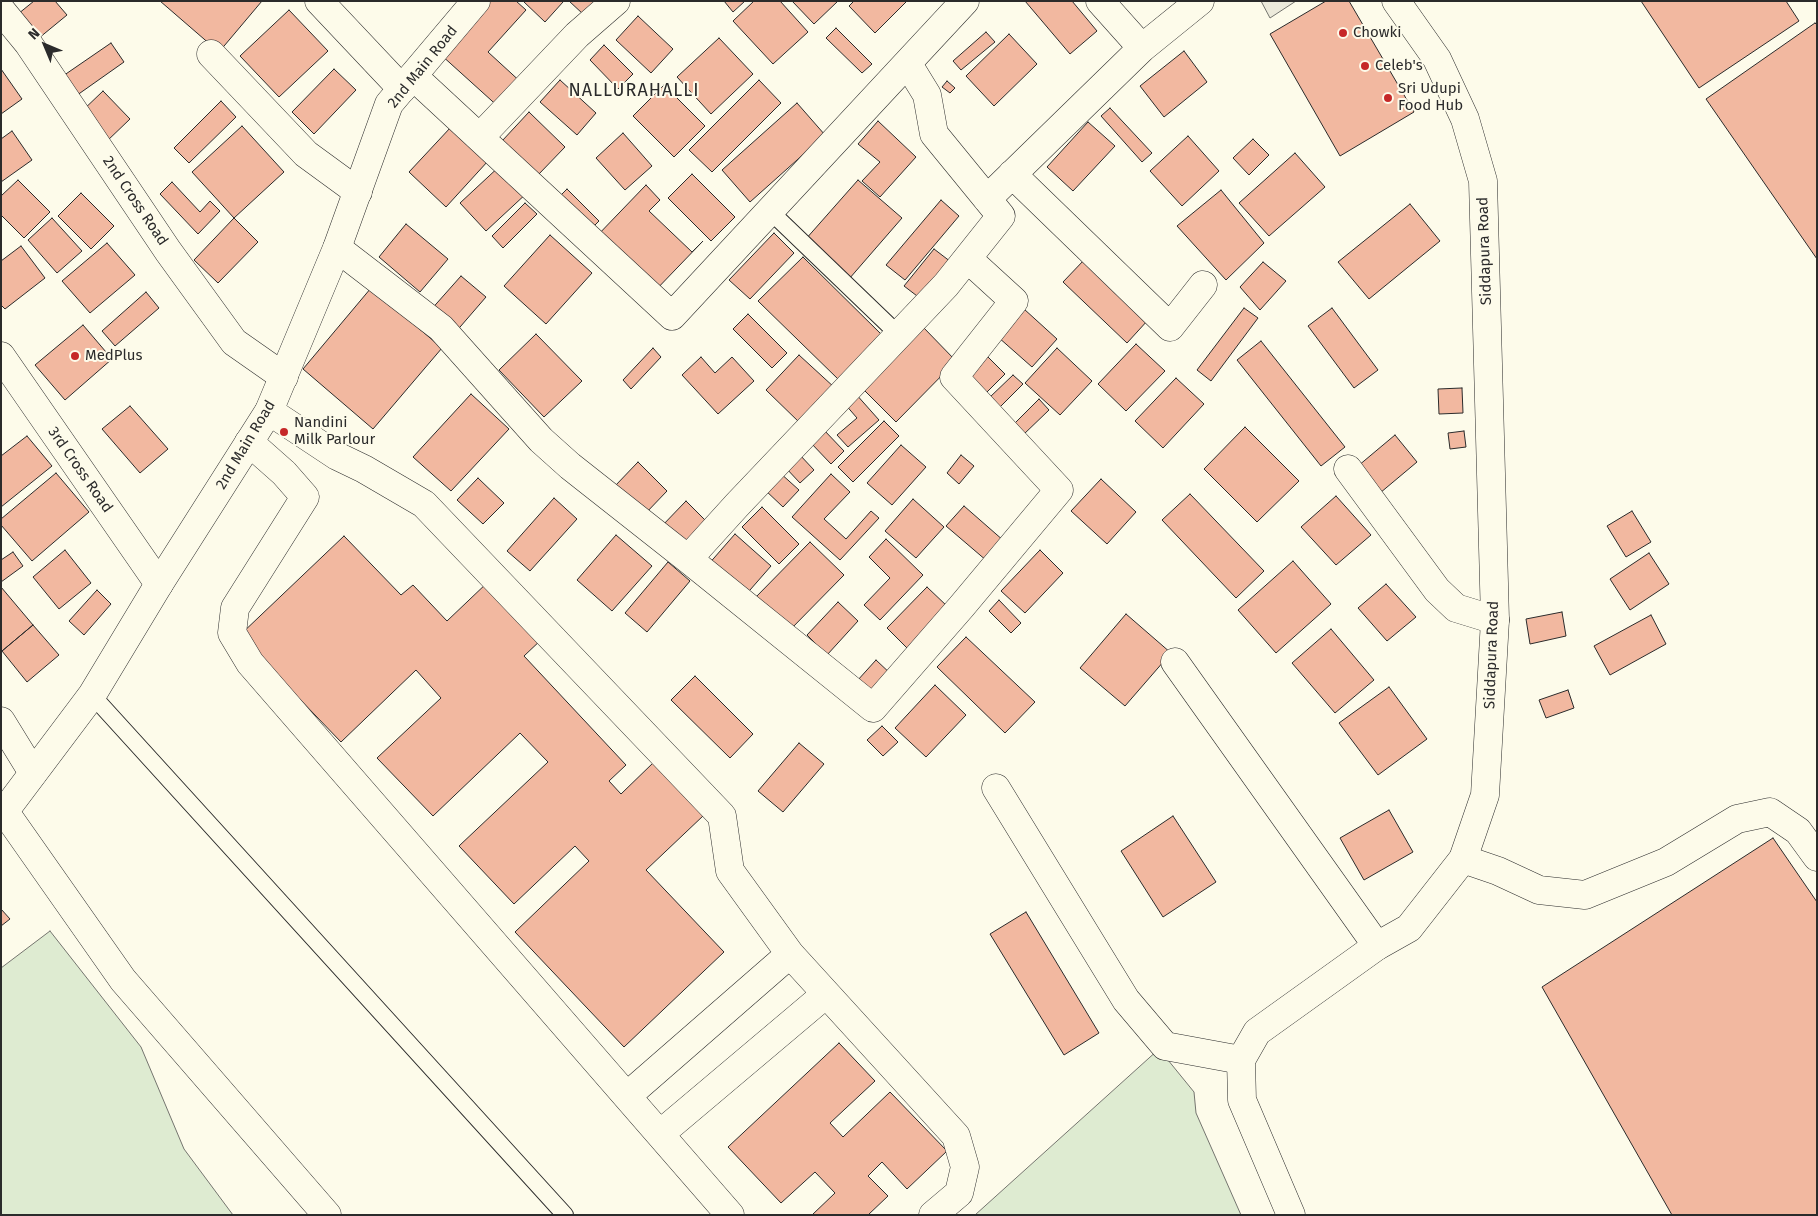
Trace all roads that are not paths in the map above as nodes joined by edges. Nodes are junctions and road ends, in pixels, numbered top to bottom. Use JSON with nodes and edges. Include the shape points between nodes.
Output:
{"nodes":[{"id":1,"x":319,"y":1,"type":"edge"},
{"id":2,"x":476,"y":1,"type":"edge"},
{"id":3,"x":616,"y":1,"type":"edge"},
{"id":4,"x":965,"y":1,"type":"edge"},
{"id":5,"x":1100,"y":1,"type":"edge"},
{"id":6,"x":1200,"y":1,"type":"edge"},
{"id":7,"x":1396,"y":1,"type":"edge"},
{"id":8,"x":1,"y":10,"type":"edge"},
{"id":9,"x":1142,"y":48,"type":"junction"},
{"id":10,"x":211,"y":54,"type":"dead end"},
{"id":11,"x":908,"y":64,"type":"junction"},
{"id":12,"x":408,"y":83,"type":"junction"},
{"id":13,"x":480,"y":137,"type":"junction"},
{"id":14,"x":1012,"y":174,"type":"junction"},
{"id":15,"x":358,"y":192,"type":"junction"},
{"id":16,"x":987,"y":199,"type":"junction"},
{"id":17,"x":770,"y":211,"type":"junction"},
{"id":18,"x":337,"y":248,"type":"junction"},
{"id":19,"x":968,"y":259,"type":"junction"},
{"id":20,"x":1203,"y":285,"type":"dead end"},
{"id":21,"x":899,"y":334,"type":"junction"},
{"id":22,"x":1,"y":356,"type":"edge"},
{"id":23,"x":284,"y":376,"type":"junction"},
{"id":24,"x":269,"y":411,"type":"junction"},
{"id":25,"x":249,"y":442,"type":"junction"},
{"id":26,"x":1348,"y":469,"type":"dead end"},
{"id":27,"x":688,"y":559,"type":"junction"},
{"id":28,"x":159,"y":584,"type":"junction"},
{"id":29,"x":1495,"y":620,"type":"junction"},
{"id":30,"x":1176,"y":662,"type":"dead end"},
{"id":31,"x":92,"y":695,"type":"junction"},
{"id":32,"x":1,"y":721,"type":"edge"},
{"id":33,"x":33,"y":773,"type":"junction"},
{"id":34,"x":996,"y":788,"type":"dead end"},
{"id":35,"x":3,"y":814,"type":"edge"},
{"id":36,"x":1817,"y":858,"type":"edge"},
{"id":37,"x":1463,"y":859,"type":"junction"},
{"id":38,"x":1378,"y":946,"type":"junction"},
{"id":39,"x":790,"y":954,"type":"junction"},
{"id":40,"x":826,"y":994,"type":"junction"},
{"id":41,"x":1241,"y":1060,"type":"junction"},
{"id":42,"x":627,"y":1096,"type":"junction"},
{"id":43,"x":660,"y":1134,"type":"junction"},
{"id":44,"x":327,"y":1215,"type":"edge"},
{"id":45,"x":565,"y":1215,"type":"edge"},
{"id":46,"x":730,"y":1215,"type":"edge"},
{"id":47,"x":933,"y":1215,"type":"edge"},
{"id":48,"x":1291,"y":1215,"type":"edge"}],
"edges":[{"from":1,"to":12,"type":"street"},
{"from":2,"to":12,"type":"street","name":"2nd Main Road"},
{"from":3,"to":13,"type":"street","via":[[577,35]]},
{"from":4,"to":11,"type":"street"},
{"from":5,"to":9,"type":"street"},
{"from":6,"to":9,"type":"street"},
{"from":7,"to":29,"type":"street","name":"Siddapura Road","via":[[1437,59],[1465,118],[1483,181]]},
{"from":8,"to":23,"type":"street","name":"2nd Cross Road","via":[[28,43],[168,251],[234,342]]},
{"from":9,"to":14,"type":"street"},
{"from":10,"to":15,"type":"street","via":[[306,154]]},
{"from":11,"to":16,"type":"street","via":[[927,96],[934,134]]},
{"from":11,"to":17,"type":"street"},
{"from":12,"to":13,"type":"street"},
{"from":12,"to":15,"type":"street","name":"2nd Main Road","via":[[389,104]]},
{"from":13,"to":17,"type":"street","via":[[672,316]]},
{"from":14,"to":16,"type":"street"},
{"from":14,"to":20,"type":"street","via":[[1170,327]]},
{"from":15,"to":18,"type":"street","name":"2nd Main Road"},
{"from":16,"to":19,"type":"street","via":[[1001,216]]},
{"from":17,"to":21,"type":"lane"},
{"from":18,"to":23,"type":"street","name":"2nd Main Road"},
{"from":18,"to":27,"type":"street","via":[[441,328],[541,440]]},
{"from":19,"to":21,"type":"street"},
{"from":19,"to":27,"type":"street","via":[[1014,301],[954,377],[1059,490],[873,708]]},
{"from":21,"to":27,"type":"street"},
{"from":22,"to":28,"type":"street","name":"3rd Cross Road"},
{"from":23,"to":24,"type":"street","name":"2nd Main Road"},
{"from":24,"to":25,"type":"street","name":"2nd Main Road"},
{"from":24,"to":39,"type":"street","via":[[337,456],[424,504],[722,816],[730,871]]},
{"from":25,"to":28,"type":"street","name":"2nd Main Road"},
{"from":25,"to":42,"type":"street","via":[[305,497],[235,608],[232,634],[250,663]]},
{"from":26,"to":29,"type":"street","via":[[1437,590],[1456,608]]},
{"from":28,"to":31,"type":"street","name":"2nd Main Road"},
{"from":29,"to":37,"type":"street","name":"Siddapura Road","via":[[1485,795]]},
{"from":30,"to":38,"type":"street"},
{"from":31,"to":33,"type":"street","name":"2nd Main Road"},
{"from":31,"to":45,"type":"lane"},
{"from":32,"to":33,"type":"street"},
{"from":33,"to":35,"type":"street","name":"2nd Main Road"},
{"from":34,"to":41,"type":"street","via":[[1126,1000],[1165,1046]]},
{"from":35,"to":44,"type":"street","via":[[123,980]]},
{"from":36,"to":37,"type":"street","via":[[1798,831],[1770,812],[1737,819],[1666,862],[1585,896],[1539,890]]},
{"from":37,"to":38,"type":"street","name":"Siddapura Road","via":[[1409,928]]},
{"from":38,"to":41,"type":"street","name":"Siddapura Road","via":[[1257,1032]]},
{"from":39,"to":40,"type":"street"},
{"from":39,"to":42,"type":"street"},
{"from":40,"to":43,"type":"street"},
{"from":40,"to":47,"type":"street","via":[[956,1136],[965,1167],[960,1193]]},
{"from":41,"to":48,"type":"street","via":[[1242,1100]]},
{"from":42,"to":43,"type":"street"},
{"from":43,"to":46,"type":"street"}]}
